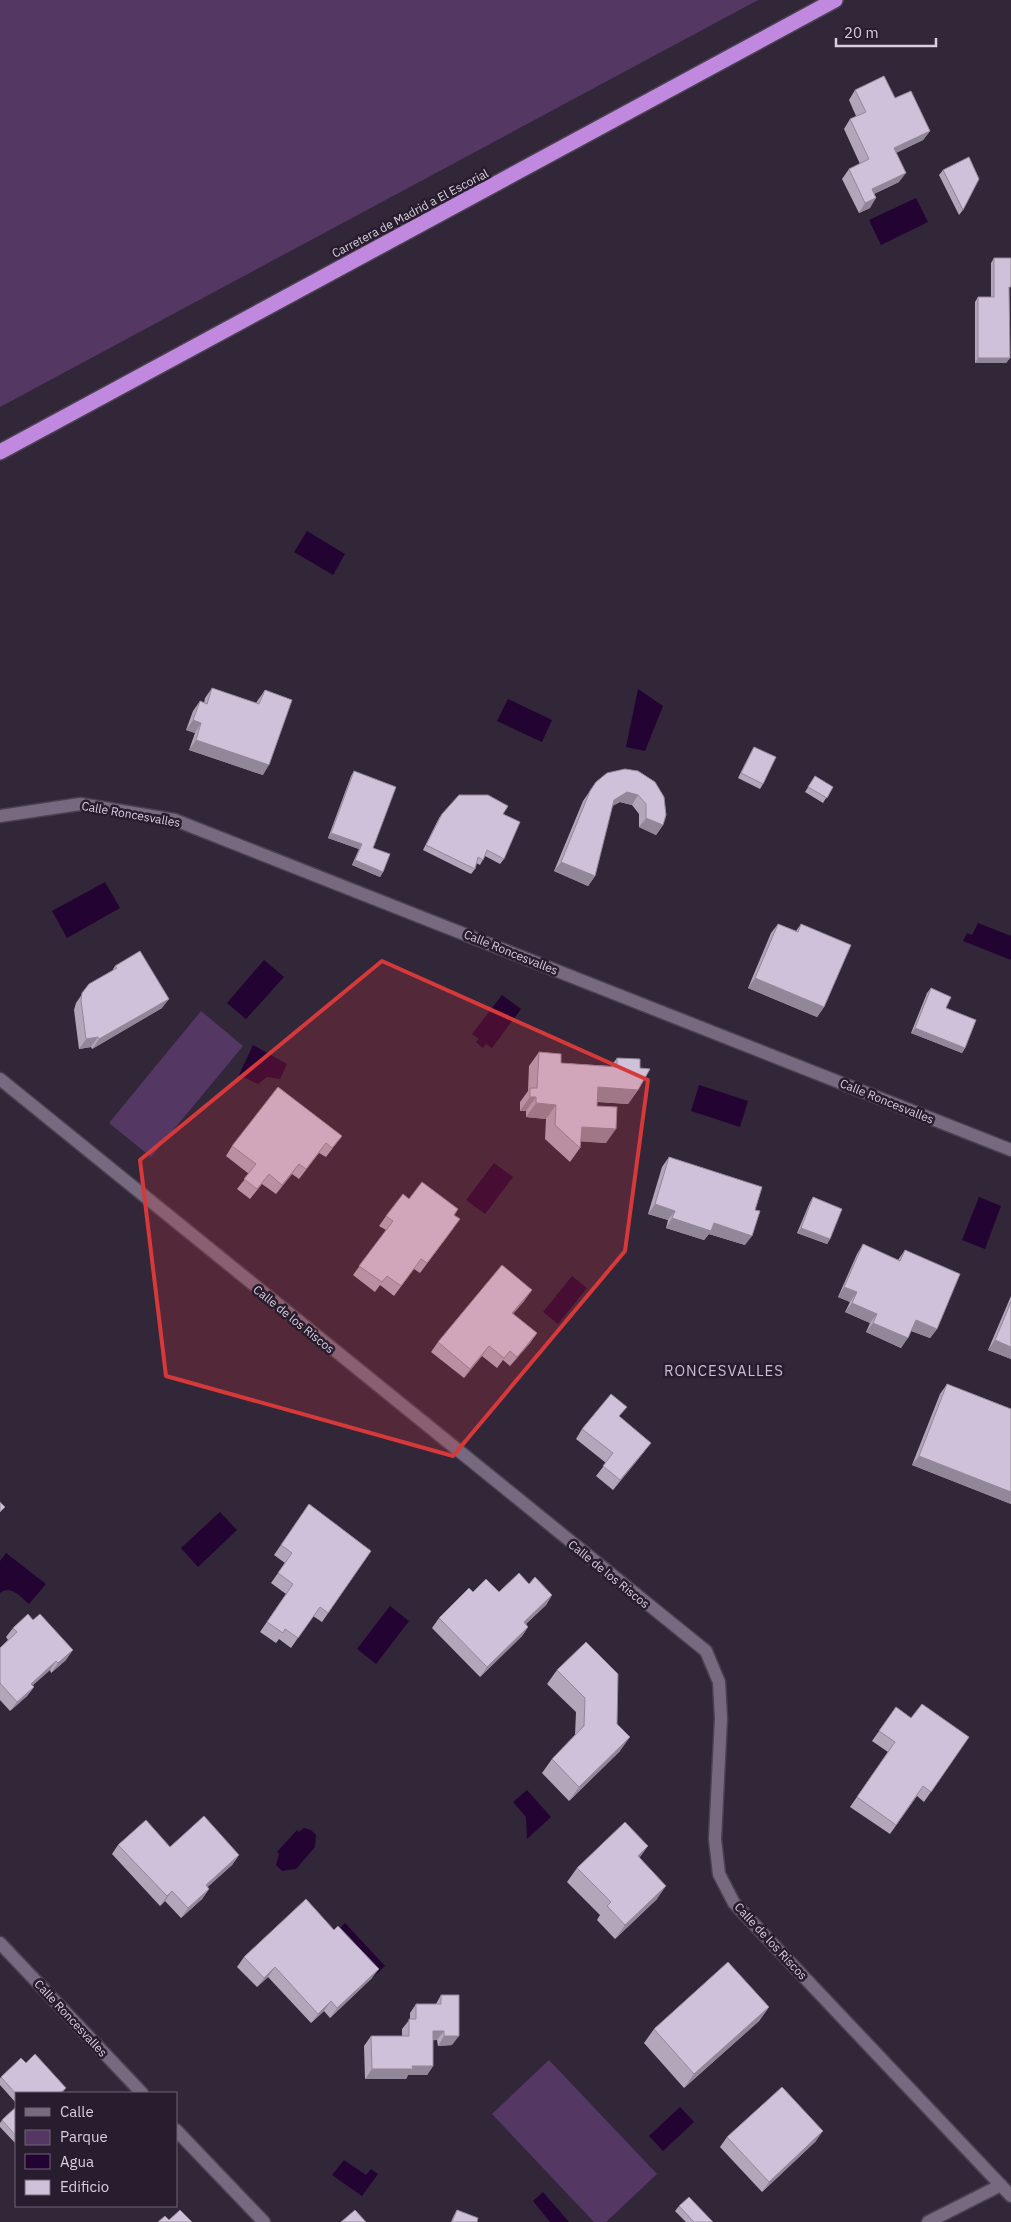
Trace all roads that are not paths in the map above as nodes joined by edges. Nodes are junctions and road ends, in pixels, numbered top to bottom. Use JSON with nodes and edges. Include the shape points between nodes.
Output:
{"nodes":[{"id":1,"x":835,"y":0,"type":"edge"},
{"id":2,"x":0,"y":452,"type":"edge"},
{"id":3,"x":0,"y":816,"type":"edge"},
{"id":4,"x":0,"y":1079,"type":"edge"},
{"id":5,"x":1011,"y":1150,"type":"edge"},
{"id":6,"x":0,"y":1943,"type":"edge"},
{"id":7,"x":141,"y":2092,"type":"edge"},
{"id":8,"x":178,"y":2132,"type":"edge"},
{"id":9,"x":1002,"y":2185,"type":"junction"},
{"id":10,"x":1011,"y":2196,"type":"edge"},
{"id":11,"x":264,"y":2222,"type":"edge"},
{"id":12,"x":928,"y":2222,"type":"edge"}],
"edges":[{"from":1,"to":2,"type":"highway","name":"Carretera de Madrid a El Escorial"},
{"from":3,"to":5,"type":"street","name":"Calle Roncesvalles","via":[[80,804],[175,820]]},
{"from":4,"to":9,"type":"street","name":"Calle de los Riscos","via":[[706,1651],[719,1682],[721,1718],[715,1839],[719,1874],[734,1903]]},
{"from":6,"to":7,"type":"street","name":"Calle Roncesvalles"},
{"from":8,"to":11,"type":"street"},
{"from":9,"to":10,"type":"street","name":"Calle de los Riscos"},
{"from":9,"to":12,"type":"street"}]}
